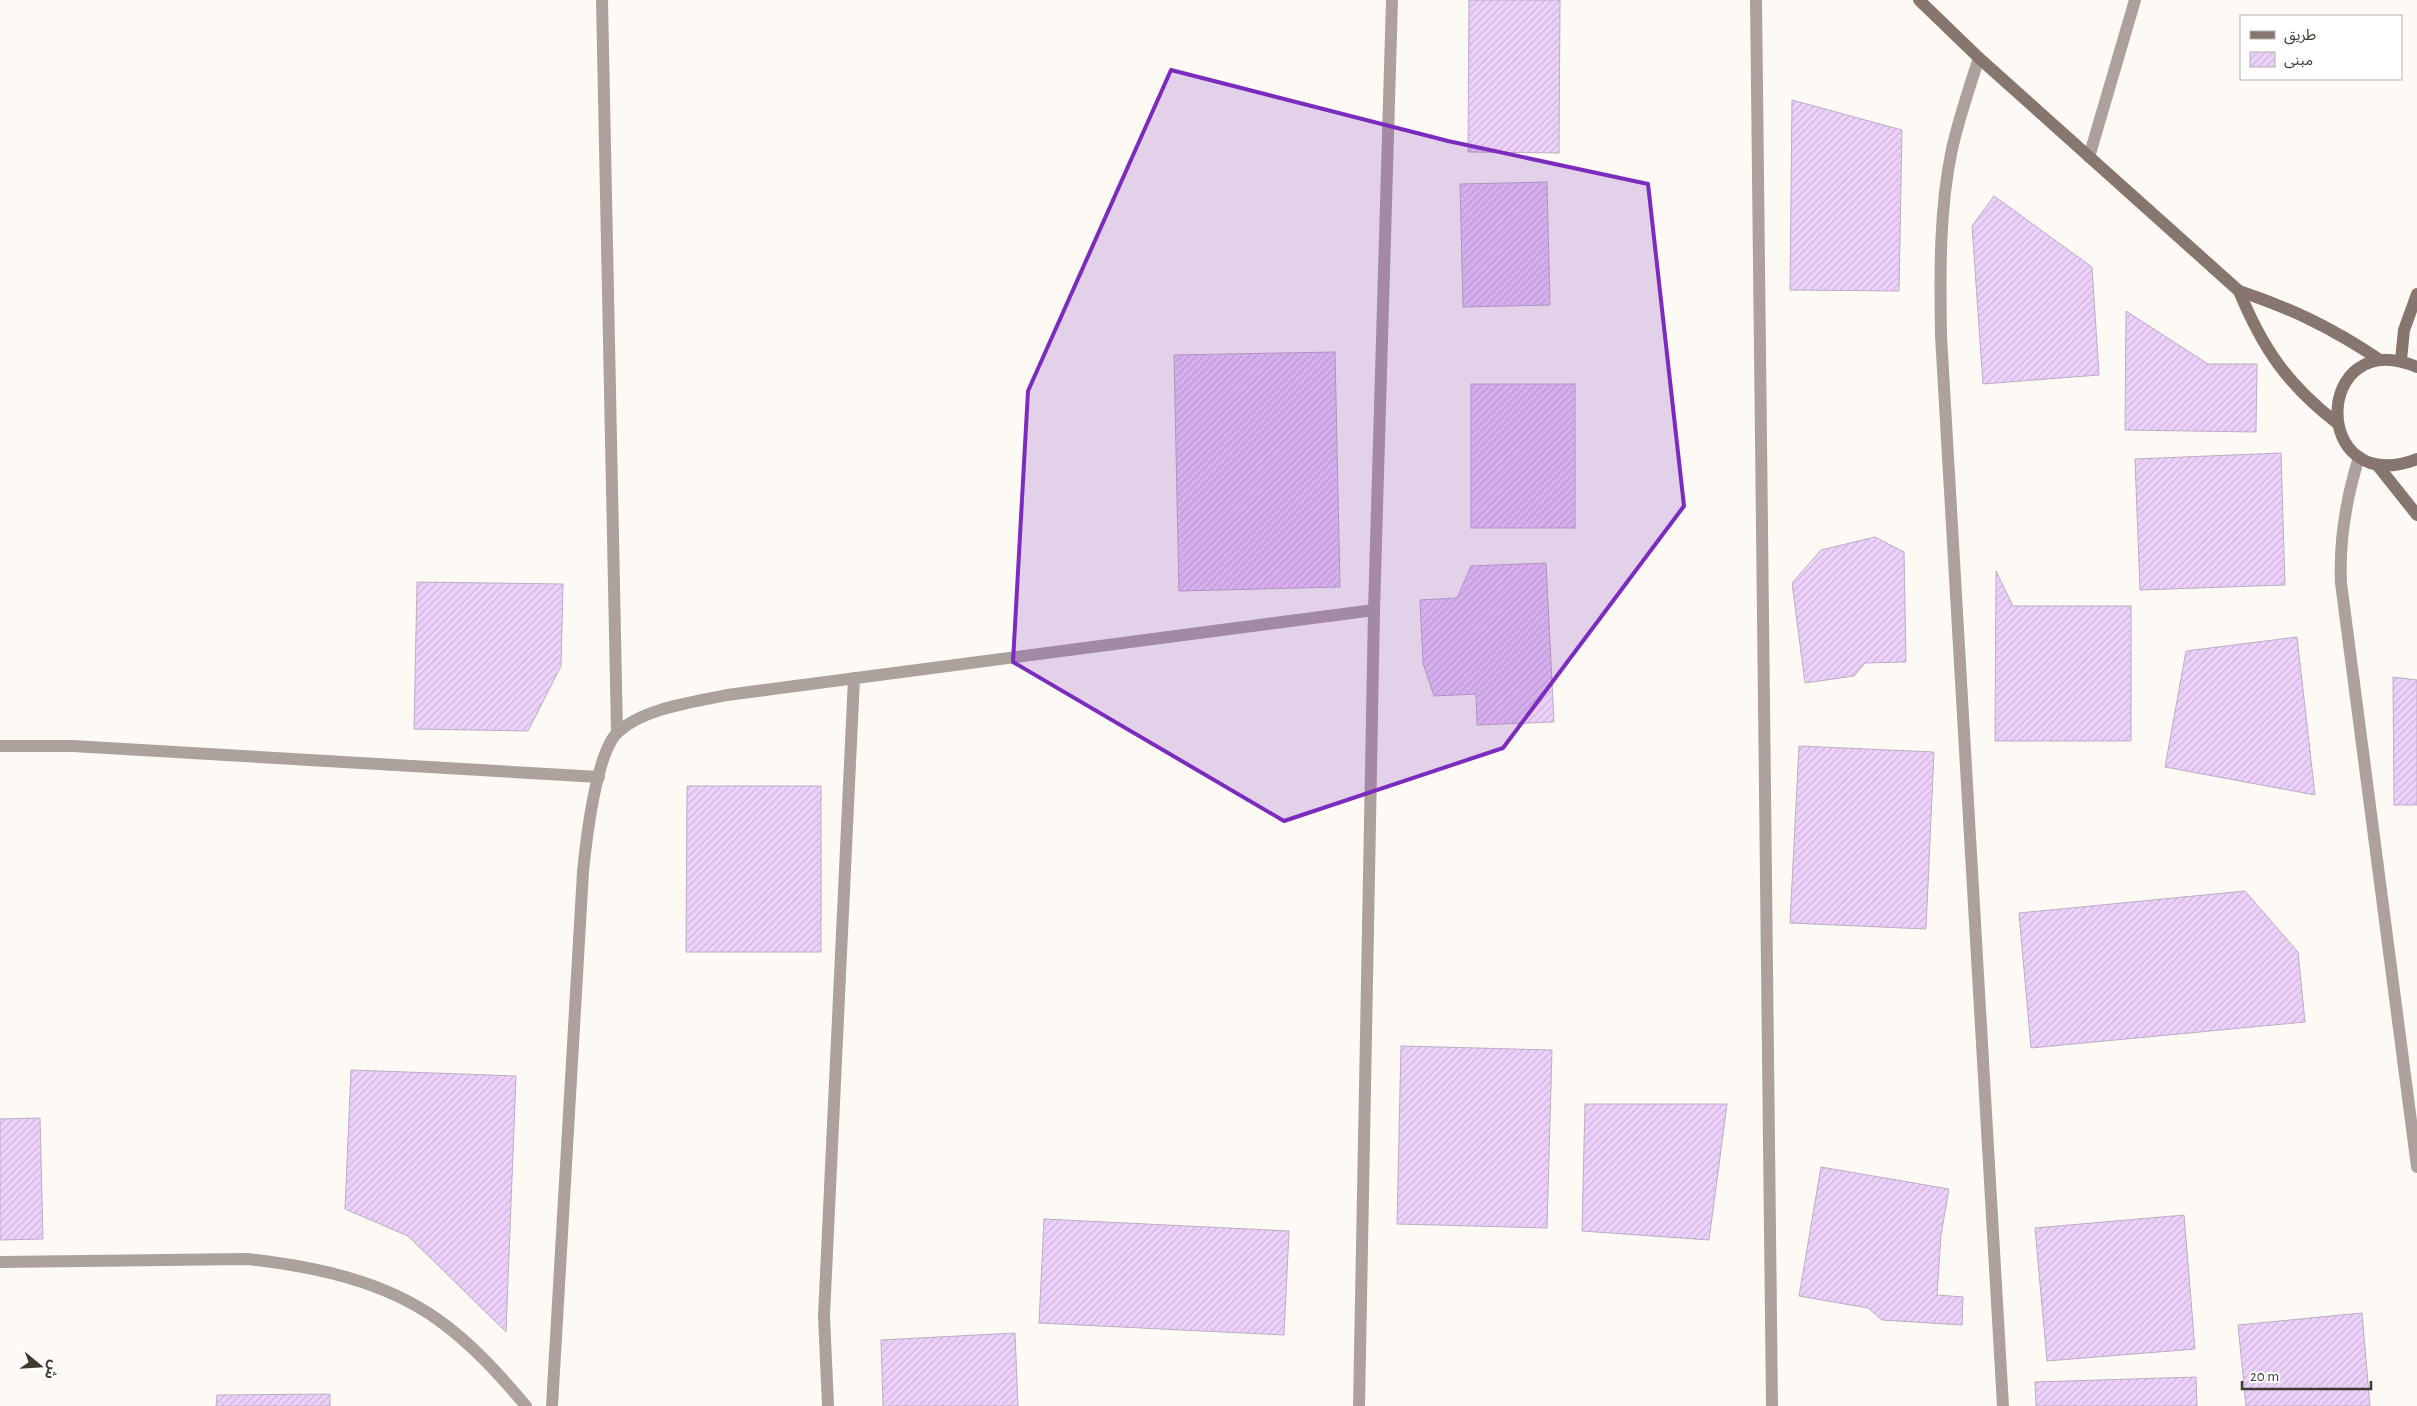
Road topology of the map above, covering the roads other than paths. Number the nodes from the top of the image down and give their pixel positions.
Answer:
1 (602, 0) edge
2 (1392, 0) edge
3 (1756, 0) edge
4 (1919, 0) edge
5 (2135, 0) edge
6 (1979, 58) junction
7 (2089, 157) junction
8 (2239, 291) junction
9 (2417, 294) edge
10 (2380, 360) junction
11 (2400, 360) junction
12 (2417, 367) edge
13 (2336, 423) junction
14 (2359, 457) junction
15 (2417, 459) edge
16 (2378, 466) junction
17 (2417, 515) edge
18 (1374, 610) junction
19 (854, 678) junction
20 (617, 732) junction
21 (0, 746) edge
22 (599, 777) junction
23 (2417, 1167) edge
24 (0, 1262) edge
25 (526, 1406) edge
26 (552, 1406) edge
27 (828, 1406) edge
28 (1359, 1406) edge
29 (1772, 1406) edge
30 (2003, 1406) edge

1 - 20 street
2 - 18 street
3 - 29 street
4 - 6 street
5 - 7 street
6 - 7 street
6 - 30 street
7 - 8 street
8 - 10 street
8 - 13 street
9 - 11 street
10 - 11 street
10 - 13 street
11 - 12 street
13 - 14 street
14 - 16 street
14 - 23 street
15 - 16 street
16 - 17 street
18 - 19 street
18 - 28 street
19 - 20 street
19 - 27 street
20 - 22 street
21 - 22 street
22 - 26 street
24 - 25 street

